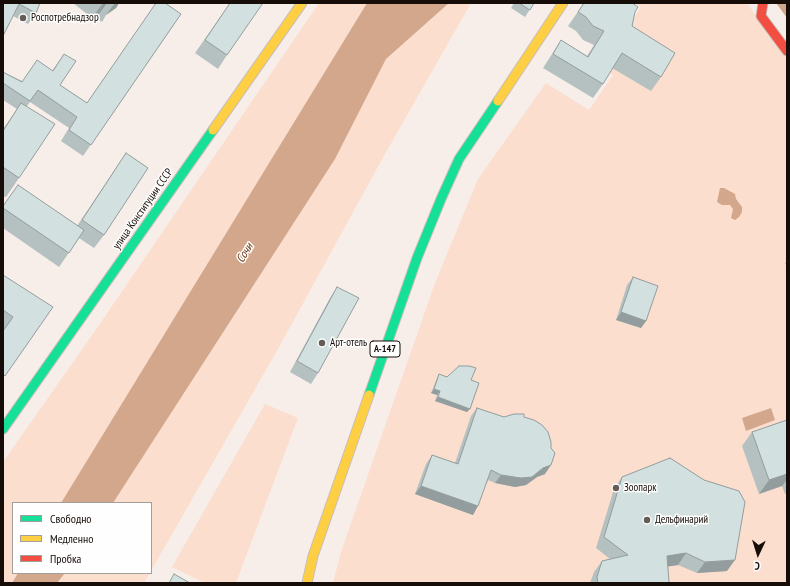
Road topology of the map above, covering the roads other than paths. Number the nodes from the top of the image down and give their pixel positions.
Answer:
1 (302, 3) edge
2 (563, 3) edge
3 (764, 3) edge
4 (787, 51) edge
5 (3, 429) edge
6 (307, 583) edge

1 - 5 main road, улица Конституции СССР
2 - 6 main road, А-147
3 - 4 main road

